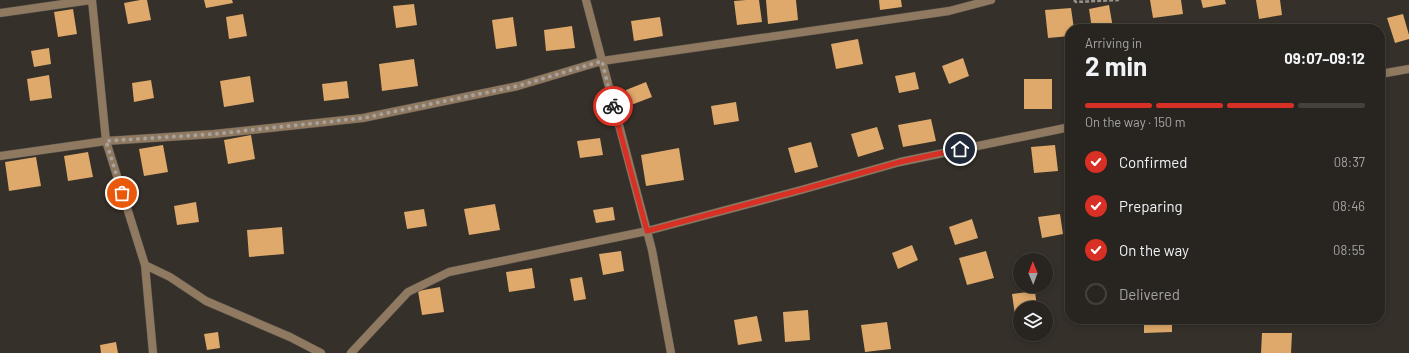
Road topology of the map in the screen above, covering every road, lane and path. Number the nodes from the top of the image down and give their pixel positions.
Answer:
1 (92, 0) edge
2 (586, 0) edge
3 (991, 0) edge
4 (1074, 0) edge
5 (1119, 0) edge
6 (0, 13) edge
7 (602, 61) junction
8 (1409, 69) edge
9 (1385, 73) edge
10 (1065, 128) edge
11 (106, 141) junction
12 (0, 156) edge
13 (647, 231) junction
14 (145, 265) junction
15 (152, 353) edge
16 (321, 353) edge
17 (351, 353) edge
18 (671, 353) edge

1 - 6 street
1 - 11 street
2 - 7 street
3 - 7 street
4 - 5 path
7 - 11 street
7 - 13 street
8 - 9 street
10 - 13 street
11 - 12 street
11 - 14 street
13 - 17 street
13 - 18 street
14 - 15 street
14 - 16 street

